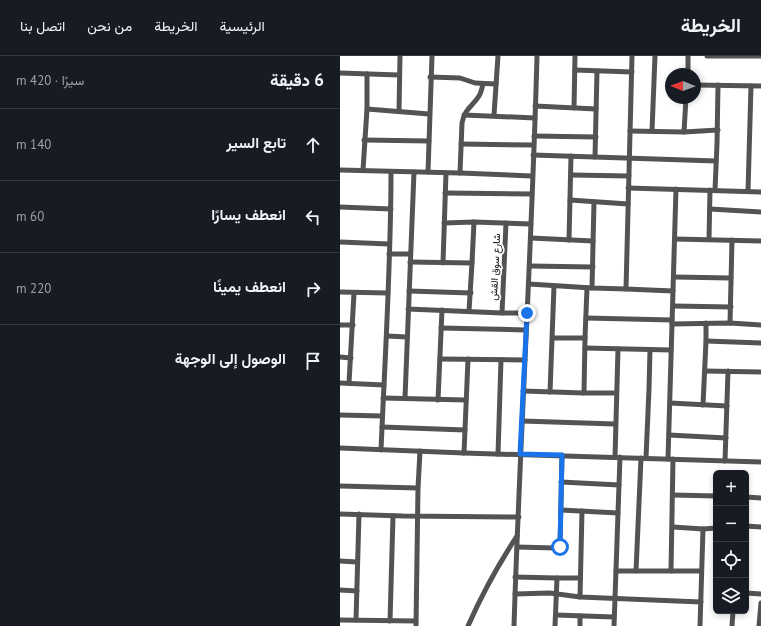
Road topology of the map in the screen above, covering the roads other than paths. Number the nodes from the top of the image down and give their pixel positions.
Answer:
1 (400, 56) edge
2 (432, 56) edge
3 (498, 56) edge
4 (537, 56) edge
5 (575, 56) edge
6 (632, 56) edge
7 (655, 56) edge
8 (688, 56) edge
9 (707, 56) edge
10 (761, 56) edge
11 (688, 68) edge
12 (575, 70) junction
13 (597, 71) junction
14 (632, 72) junction
15 (340, 73) edge
16 (367, 74) junction
17 (399, 75) junction
18 (430, 77) junction
19 (483, 84) junction
20 (496, 84) junction
21 (701, 85) edge
22 (718, 85) junction
23 (751, 86) junction
24 (761, 86) edge
25 (686, 104) edge
26 (535, 106) junction
27 (574, 108) junction
28 (367, 109) junction
29 (596, 109) junction
30 (398, 111) junction
31 (429, 114) junction
32 (464, 115) junction
33 (494, 115) junction
34 (535, 118) junction
35 (630, 130) junction
36 (718, 130) junction
37 (652, 131) junction
38 (684, 132) junction
39 (534, 136) junction
40 (596, 136) junction
41 (364, 140) junction
42 (429, 141) junction
43 (461, 144) junction
44 (533, 145) junction
45 (533, 155) junction
46 (571, 156) junction
47 (595, 156) junction
48 (630, 158) junction
49 (716, 161) junction
50 (340, 170) edge
51 (363, 170) junction
52 (391, 172) junction
53 (414, 172) junction
54 (428, 172) junction
55 (446, 172) junction
56 (460, 173) junction
57 (571, 175) junction
58 (532, 176) junction
59 (629, 176) junction
60 (628, 188) junction
61 (676, 190) junction
62 (713, 190) junction
63 (748, 191) junction
64 (761, 192) edge
65 (445, 194) junction
66 (532, 194) junction
67 (570, 200) junction
68 (594, 202) junction
69 (628, 204) junction
70 (340, 207) edge
71 (391, 209) junction
72 (710, 209) junction
73 (761, 212) edge
74 (474, 222) junction
75 (444, 223) junction
76 (506, 223) junction
77 (531, 224) junction
78 (531, 238) junction
79 (675, 239) junction
80 (709, 239) junction
81 (569, 240) junction
82 (732, 240) junction
83 (593, 241) junction
84 (761, 241) edge
85 (340, 242) edge
86 (389, 244) junction
87 (389, 254) junction
88 (410, 254) junction
89 (410, 262) junction
90 (443, 262) junction
91 (472, 263) junction
92 (530, 266) junction
93 (592, 267) junction
94 (674, 277) junction
95 (731, 278) junction
96 (529, 284) junction
97 (554, 286) junction
98 (589, 288) junction
99 (626, 289) junction
100 (409, 291) junction
101 (340, 292) edge
102 (673, 292) junction
103 (354, 293) junction
104 (388, 293) junction
105 (471, 293) junction
106 (673, 306) junction
107 (731, 307) junction
108 (408, 309) junction
109 (442, 310) junction
110 (470, 312) junction
111 (502, 313) junction
112 (527, 313) junction
113 (586, 318) junction
114 (672, 322) junction
115 (706, 323) junction
116 (730, 323) junction
117 (340, 325) edge
118 (353, 325) junction
119 (761, 325) edge
120 (441, 328) junction
121 (526, 330) junction
122 (387, 336) junction
123 (407, 337) junction
124 (553, 338) junction
125 (585, 338) junction
126 (706, 342) junction
127 (761, 343) edge
128 (585, 348) junction
129 (618, 350) junction
130 (650, 350) junction
131 (671, 350) junction
132 (340, 357) edge
133 (351, 358) junction
134 (440, 359) junction
135 (468, 359) junction
136 (501, 360) junction
137 (524, 360) junction
138 (705, 371) junction
139 (728, 371) junction
140 (761, 372) edge
141 (340, 383) edge
142 (349, 383) junction
143 (384, 385) junction
144 (524, 391) junction
145 (550, 392) junction
146 (584, 393) junction
147 (616, 393) junction
148 (383, 398) junction
149 (405, 398) junction
150 (438, 400) junction
151 (466, 400) junction
152 (670, 403) junction
153 (703, 405) junction
154 (726, 406) junction
155 (340, 414) edge
156 (382, 416) junction
157 (522, 421) junction
158 (615, 424) junction
159 (382, 427) junction
160 (465, 430) junction
161 (669, 435) junction
162 (726, 438) junction
163 (340, 448) edge
164 (381, 450) junction
165 (420, 452) junction
166 (464, 453) junction
167 (498, 454) junction
168 (520, 454) junction
169 (562, 455) junction
170 (617, 457) junction
171 (644, 458) junction
172 (671, 459) junction
173 (726, 461) junction
174 (761, 462) edge
175 (561, 482) junction
176 (619, 485) junction
177 (340, 486) edge
178 (418, 488) junction
179 (673, 496) junction
180 (713, 496) edge
181 (749, 497) edge
182 (761, 498) edge
183 (561, 510) junction
184 (582, 511) junction
185 (618, 513) junction
186 (340, 514) edge
187 (359, 514) junction
188 (392, 516) junction
189 (418, 516) junction
190 (519, 516) junction
191 (749, 526) edge
192 (672, 527) junction
193 (761, 527) edge
194 (713, 528) edge
195 (702, 529) junction
196 (518, 535) junction
197 (517, 547) junction
198 (340, 561) edge
199 (357, 562) junction
200 (701, 570) junction
201 (616, 571) junction
202 (636, 571) junction
203 (671, 571) junction
204 (515, 577) junction
205 (557, 578) junction
206 (580, 578) junction
207 (340, 590) edge
208 (357, 591) junction
209 (749, 593) edge
210 (515, 594) junction
211 (556, 594) junction
212 (761, 594) edge
213 (580, 596) junction
214 (615, 598) junction
215 (701, 602) junction
216 (761, 603) edge
217 (733, 614) edge
218 (556, 615) junction
219 (580, 616) junction
220 (614, 617) junction
221 (340, 620) edge
222 (390, 621) junction
223 (353, 622) edge
224 (416, 624) edge
225 (468, 626) edge
226 (514, 626) edge
227 (555, 626) edge
228 (580, 626) edge
229 (614, 626) edge
230 (700, 626) edge
231 (732, 626) edge
232 (760, 626) edge

1 - 17 street
2 - 18 street
3 - 20 street
4 - 26 street
5 - 12 street
6 - 14 street
7 - 37 street
8 - 11 street
9 - 10 street
12 - 13 street
12 - 27 street
13 - 14 street
13 - 29 street
14 - 35 street
15 - 16 street
16 - 17 street
16 - 28 street
17 - 30 street
18 - 19 street
18 - 31 street
19 - 20 street
19 - 32 street
20 - 33 street
21 - 22 street
22 - 23 street
22 - 36 street
23 - 24 street
23 - 63 street
25 - 38 street
26 - 27 street
26 - 34 street
27 - 29 street
28 - 30 street
28 - 41 street
29 - 40 street
30 - 31 street
31 - 42 street
32 - 33 street
32 - 43 street
33 - 34 street
34 - 39 street
35 - 37 street
35 - 48 street
36 - 38 street
36 - 49 street
37 - 38 street
39 - 40 street
39 - 44 street
40 - 47 street
41 - 42 street
41 - 51 street
42 - 54 street
43 - 44 street
43 - 56 street
44 - 45 street
45 - 46 street
45 - 58 street
46 - 47 street
46 - 57 street
47 - 48 street
48 - 49 street
48 - 59 street
49 - 62 street
50 - 51 street
51 - 52 street
52 - 53 street
52 - 71 street
53 - 54 street
53 - 88 street
54 - 55 street
55 - 56 street
55 - 65 street
56 - 58 street
57 - 59 street
57 - 67 street
58 - 66 street
59 - 60 street
60 - 61 street
60 - 69 street
61 - 62 street
61 - 79 street
62 - 63 street
62 - 72 street
63 - 64 street
65 - 66 street
65 - 75 street
66 - 77 street
67 - 68 street
67 - 81 street
68 - 69 street
68 - 83 street
69 - 99 street
70 - 71 street
71 - 86 street
72 - 73 street
72 - 80 street
74 - 75 street
74 - 76 street
74 - 91 street
75 - 90 street
76 - 77 street
76 - 111 street, شارع سوق القش
77 - 78 street
78 - 81 street
78 - 92 street
79 - 80 street
79 - 94 street
80 - 82 street
81 - 83 street
82 - 84 street
82 - 95 street
83 - 93 street
85 - 86 street
86 - 87 street
87 - 88 street
87 - 104 street
88 - 89 street
89 - 90 street
89 - 100 street
90 - 91 street
91 - 105 street
92 - 93 street
92 - 96 street
93 - 98 street
94 - 95 street
94 - 102 street
95 - 107 street
96 - 97 street
96 - 112 street
97 - 98 street
97 - 124 street
98 - 99 street
98 - 113 street
99 - 102 street
100 - 105 street
100 - 108 street
101 - 103 street
102 - 106 street
103 - 104 street
103 - 118 street
104 - 122 street
105 - 110 street
106 - 107 street
106 - 114 street
107 - 116 street
108 - 109 street
108 - 123 street
109 - 110 street
109 - 120 street
110 - 111 street
111 - 112 street
112 - 121 street
113 - 114 street
113 - 125 street
114 - 115 street
114 - 131 street
115 - 116 street
115 - 126 street
116 - 119 street
117 - 118 street
118 - 133 street
120 - 121 street
120 - 134 street
121 - 137 street
122 - 123 street
122 - 143 street
123 - 149 street
124 - 125 street
124 - 145 street
125 - 128 street
126 - 127 street
126 - 138 street
128 - 129 street
128 - 146 street
129 - 130 street
129 - 147 street
130 - 131 street
130 - 171 street
131 - 152 street
132 - 133 street
133 - 142 street
134 - 135 street
134 - 150 street
135 - 136 street
135 - 151 street
136 - 137 street
136 - 167 street
137 - 144 street
138 - 139 street
138 - 153 street
139 - 140 street
139 - 154 street
141 - 142 street
142 - 143 street
143 - 148 street
144 - 145 street
144 - 157 street
145 - 146 street
146 - 147 street
147 - 158 street
148 - 149 street
148 - 156 street
149 - 150 street
150 - 151 street
151 - 160 street
152 - 153 street
152 - 161 street
153 - 154 street
154 - 162 street
155 - 156 street
156 - 159 street
157 - 158 street
157 - 168 street
158 - 170 street
159 - 160 street
159 - 164 street
160 - 166 street
161 - 162 street
161 - 172 street
162 - 173 street
163 - 164 street
164 - 165 street
165 - 166 street
165 - 178 street
166 - 167 street
167 - 168 street
168 - 169 street
168 - 190 street
169 - 170 street
169 - 175 street
170 - 171 street
170 - 176 street
171 - 172 street
171 - 202 street
172 - 173 street
172 - 179 street
173 - 174 street
175 - 176 street
175 - 183 street
176 - 185 street
177 - 178 street
178 - 189 street
179 - 180 street
179 - 192 street
181 - 182 street
183 - 184 street
183 - 197 street
184 - 185 street
184 - 206 street
185 - 201 street
186 - 187 street
187 - 188 street
187 - 199 street
188 - 189 street
188 - 222 street
189 - 190 street
189 - 224 street
190 - 196 street
191 - 193 street
192 - 195 street
192 - 203 street
194 - 195 street
195 - 200 street
196 - 197 street
196 - 225 street
197 - 204 street
198 - 199 street
199 - 208 street
200 - 203 street
200 - 215 street
201 - 202 street
201 - 214 street
202 - 203 street
204 - 205 street
204 - 210 street
205 - 206 street
205 - 211 street
206 - 213 street
207 - 208 street
208 - 223 street
209 - 212 street
210 - 211 street
210 - 226 street
211 - 213 street
211 - 218 street
213 - 214 street
214 - 215 street
214 - 220 street
215 - 230 street
216 - 232 street
217 - 231 street
218 - 219 street
218 - 227 street
219 - 220 street
219 - 228 street
220 - 229 street
221 - 223 street
222 - 223 street
222 - 224 street

